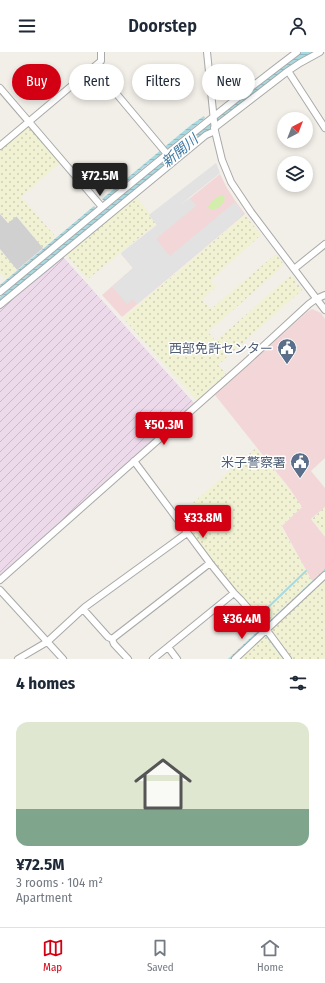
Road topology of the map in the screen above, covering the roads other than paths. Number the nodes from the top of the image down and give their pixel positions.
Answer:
1 (101, 52) edge
2 (207, 52) edge
3 (297, 52) edge
4 (320, 52) edge
5 (98, 64) edge
6 (288, 71) junction
7 (0, 88) edge
8 (69, 88) edge
9 (122, 100) edge
10 (213, 117) junction
11 (29, 122) junction
12 (325, 128) edge
13 (214, 129) junction
14 (0, 146) edge
15 (167, 154) junction
16 (102, 207) junction
17 (325, 244) edge
18 (294, 269) junction
19 (0, 292) edge
20 (325, 295) edge
21 (316, 299) junction
22 (0, 305) edge
23 (325, 310) edge
24 (134, 461) junction
25 (187, 533) junction
26 (210, 562) junction
27 (325, 575) edge
28 (0, 580) edge
29 (0, 590) edge
30 (234, 593) junction
31 (83, 609) junction
32 (264, 630) junction
33 (112, 639) junction
34 (47, 642) junction
35 (168, 647) junction
36 (18, 659) edge
37 (63, 659) edge
38 (128, 659) edge
39 (153, 659) edge
40 (177, 659) edge
41 (235, 659) edge
42 (288, 659) edge

1 - 5 street
2 - 10 street
3 - 10 street
4 - 6 street
6 - 12 street
6 - 13 street
7 - 11 street
8 - 11 street
9 - 15 street
10 - 13 street
10 - 15 street
11 - 14 street
11 - 16 street
13 - 18 street
13 - 22 street
15 - 16 street
16 - 19 street
17 - 18 street
18 - 21 street
20 - 21 street
21 - 23 street
21 - 24 street
24 - 25 street
24 - 28 street
25 - 26 street
25 - 31 street
26 - 30 street
26 - 33 street
27 - 32 street
29 - 34 street
30 - 32 street
30 - 35 street
31 - 33 street
31 - 34 street
32 - 41 street
32 - 42 street
33 - 38 street
34 - 36 street
34 - 37 street
35 - 39 street
35 - 40 street

